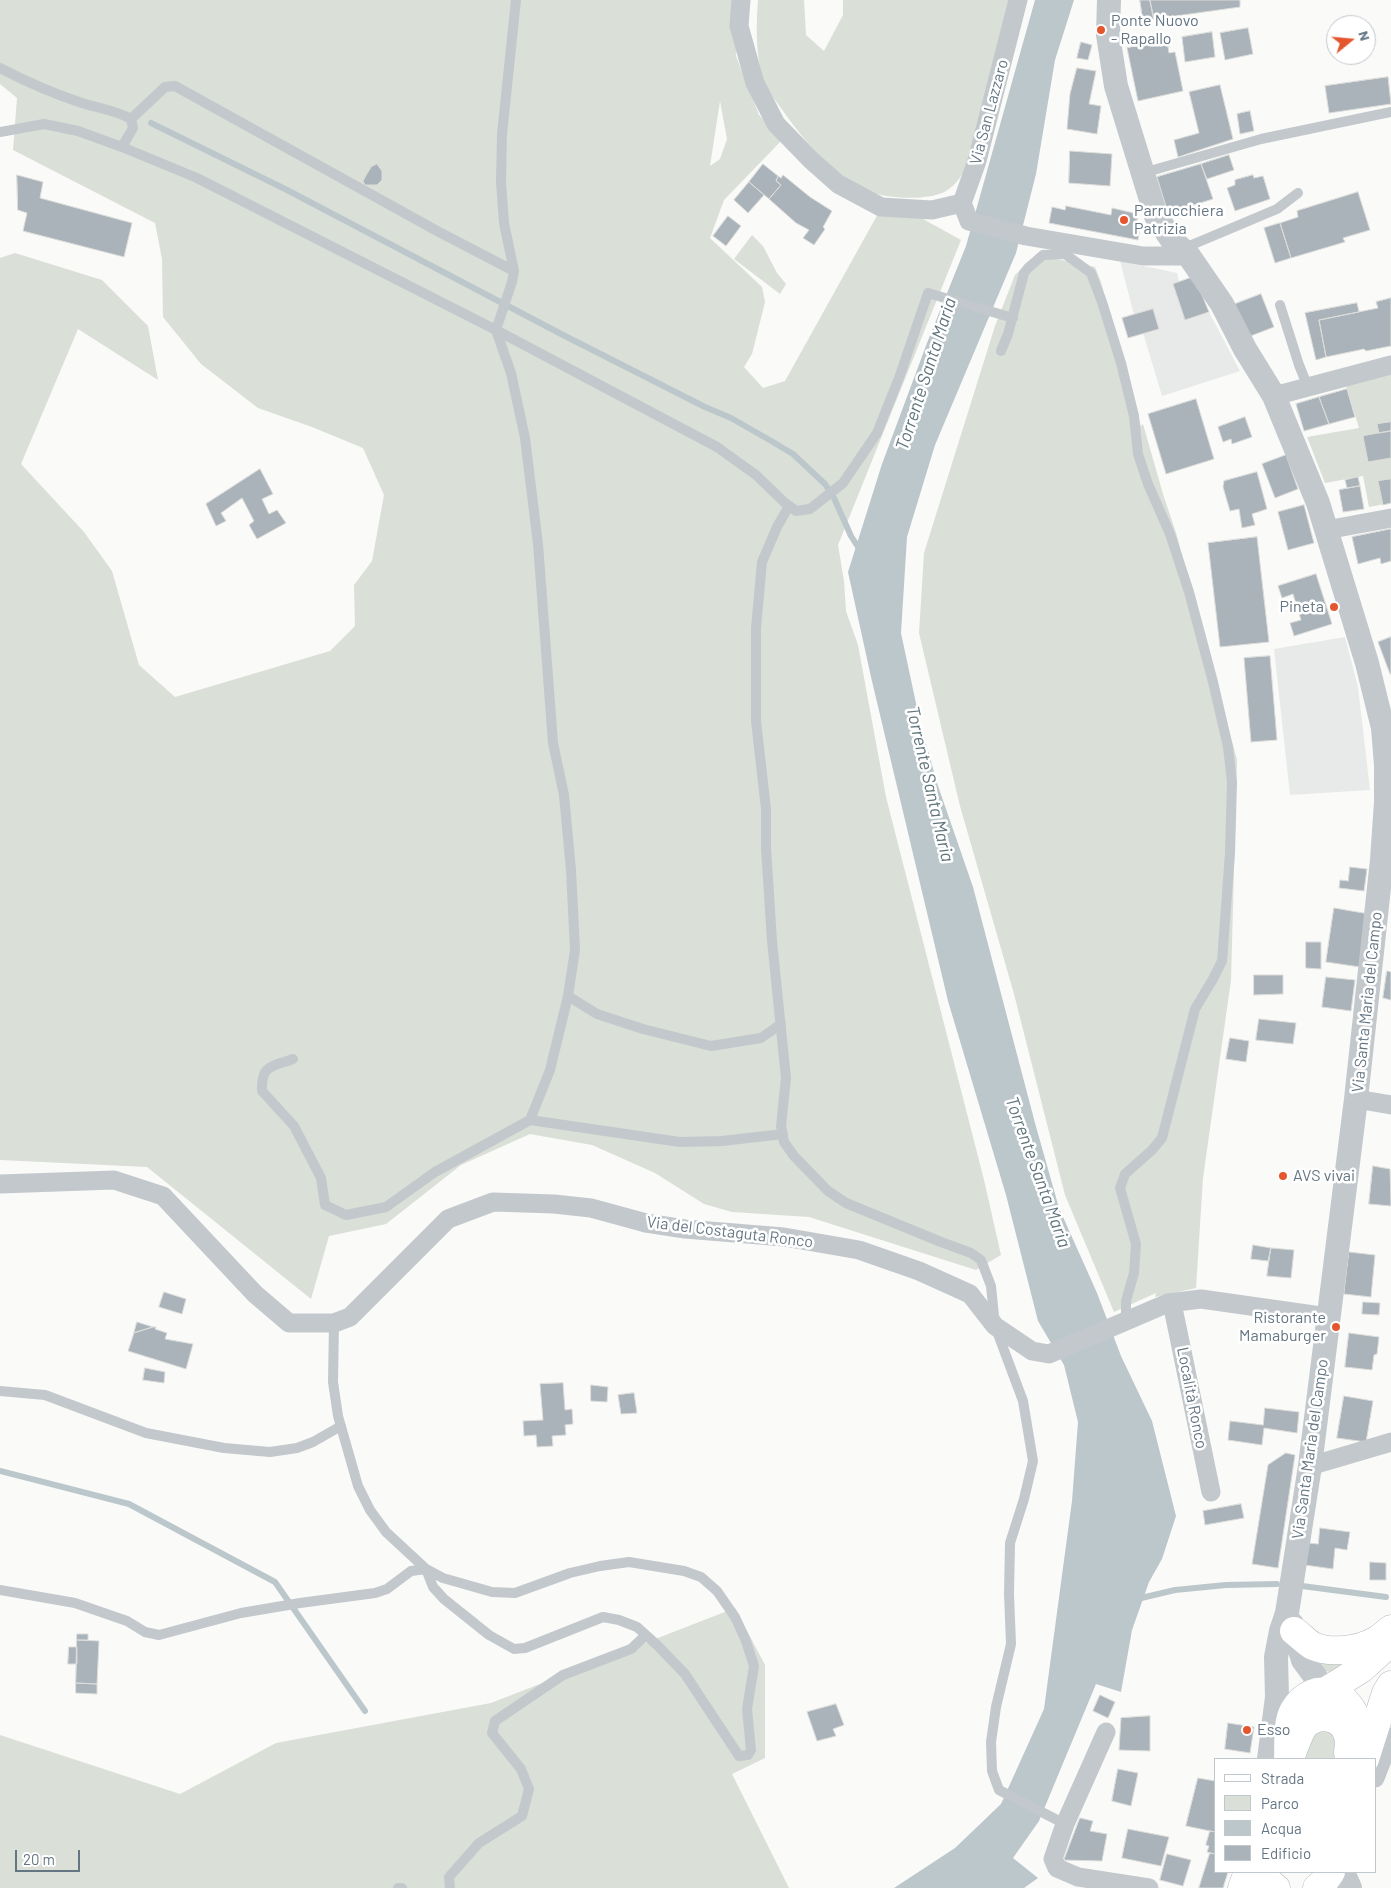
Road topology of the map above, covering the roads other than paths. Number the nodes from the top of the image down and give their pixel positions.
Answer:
1 (516, 0) edge
2 (742, 0) edge
3 (1018, 0) edge
4 (1109, 0) edge
5 (0, 68) edge
6 (1391, 112) edge
7 (131, 119) junction
8 (0, 132) edge
9 (122, 146) junction
10 (1143, 173) junction
11 (1298, 193) dead end
12 (962, 203) junction
13 (1185, 253) junction
14 (514, 271) junction
15 (1280, 305) dead end
16 (1007, 317) junction
17 (496, 330) junction
18 (1001, 351) dead end
19 (1391, 365) edge
20 (1308, 387) junction
21 (1274, 396) junction
22 (789, 506) junction
23 (1391, 518) edge
24 (1326, 530) junction
25 (1388, 802) edge
26 (568, 996) junction
27 (781, 1024) junction
28 (293, 1059) dead end
29 (1356, 1099) junction
30 (1391, 1106) edge
31 (530, 1120) junction
32 (783, 1134) junction
33 (0, 1184) edge
34 (1172, 1303) junction
35 (1328, 1317) junction
36 (1124, 1322) junction
37 (334, 1323) junction
38 (996, 1326) junction
39 (0, 1391) edge
40 (341, 1426) junction
41 (1391, 1442) edge
42 (1310, 1466) junction
43 (1211, 1492) dead end
44 (426, 1568) junction
45 (0, 1590) edge
46 (1290, 1614) junction
47 (1391, 1629) edge
48 (646, 1635) junction
49 (1391, 1642) edge
50 (1391, 1685) edge
51 (1326, 1690) junction
52 (1106, 1732) dead end
53 (1391, 1737) edge
54 (1269, 1758) edge
55 (1288, 1758) edge
56 (1289, 1758) edge
57 (1348, 1758) edge
58 (1354, 1758) edge
59 (1366, 1758) edge
60 (1376, 1775) edge
61 (1065, 1824) junction
62 (1248, 1873) edge
63 (1262, 1873) edge
64 (1330, 1873) edge
65 (1343, 1873) edge
66 (398, 1888) edge
67 (402, 1888) edge
68 (450, 1888) edge
69 (1149, 1888) edge
70 (1242, 1888) edge
71 (1276, 1888) edge
72 (1317, 1888) edge
73 (1350, 1888) edge

1 - 14 lane
2 - 12 street
3 - 12 street, Via San Lazzaro
4 - 10 street, Via Santa Maria del Campo
5 - 7 lane
6 - 10 lane
7 - 9 lane
7 - 14 lane
8 - 9 lane
9 - 17 lane
10 - 13 street, Via Santa Maria del Campo
11 - 13 lane
12 - 13 street
13 - 21 street, Via Santa Maria del Campo
14 - 17 lane
15 - 20 lane
16 - 18 lane
16 - 22 lane
16 - 36 lane
17 - 22 lane
17 - 26 lane
19 - 20 street
20 - 21 street
21 - 24 street, Via Santa Maria del Campo
22 - 27 lane
23 - 24 street
24 - 25 street, Via Santa Maria del Campo
25 - 29 street, Via Santa Maria del Campo
26 - 27 lane
26 - 31 lane
27 - 32 lane
28 - 31 lane
29 - 30 street
29 - 35 street, Via Santa Maria del Campo
31 - 32 lane
32 - 38 lane
33 - 37 street, Via del Costaguta Ronco
34 - 35 street
34 - 36 street
34 - 43 street, Località Ronco
35 - 42 street, Via Santa Maria del Campo
36 - 38 street, Via del Costaguta Ronco
37 - 38 street, Via del Costaguta Ronco
37 - 40 lane
38 - 61 lane
39 - 40 lane
40 - 44 lane
41 - 42 street
42 - 46 street, Via Santa Maria del Campo
44 - 45 lane
44 - 48 lane
44 - 48 lane
46 - 47 main road
46 - 51 street
46 - 54 street, Via Santa Maria del Campo
48 - 68 lane
49 - 51 main road
50 - 59 main road
51 - 55 main road
51 - 58 main road
52 - 61 street
53 - 60 street
56 - 57 main road
61 - 69 street
62 - 70 main road
63 - 71 main road
64 - 72 main road
65 - 73 street
66 - 67 lane

